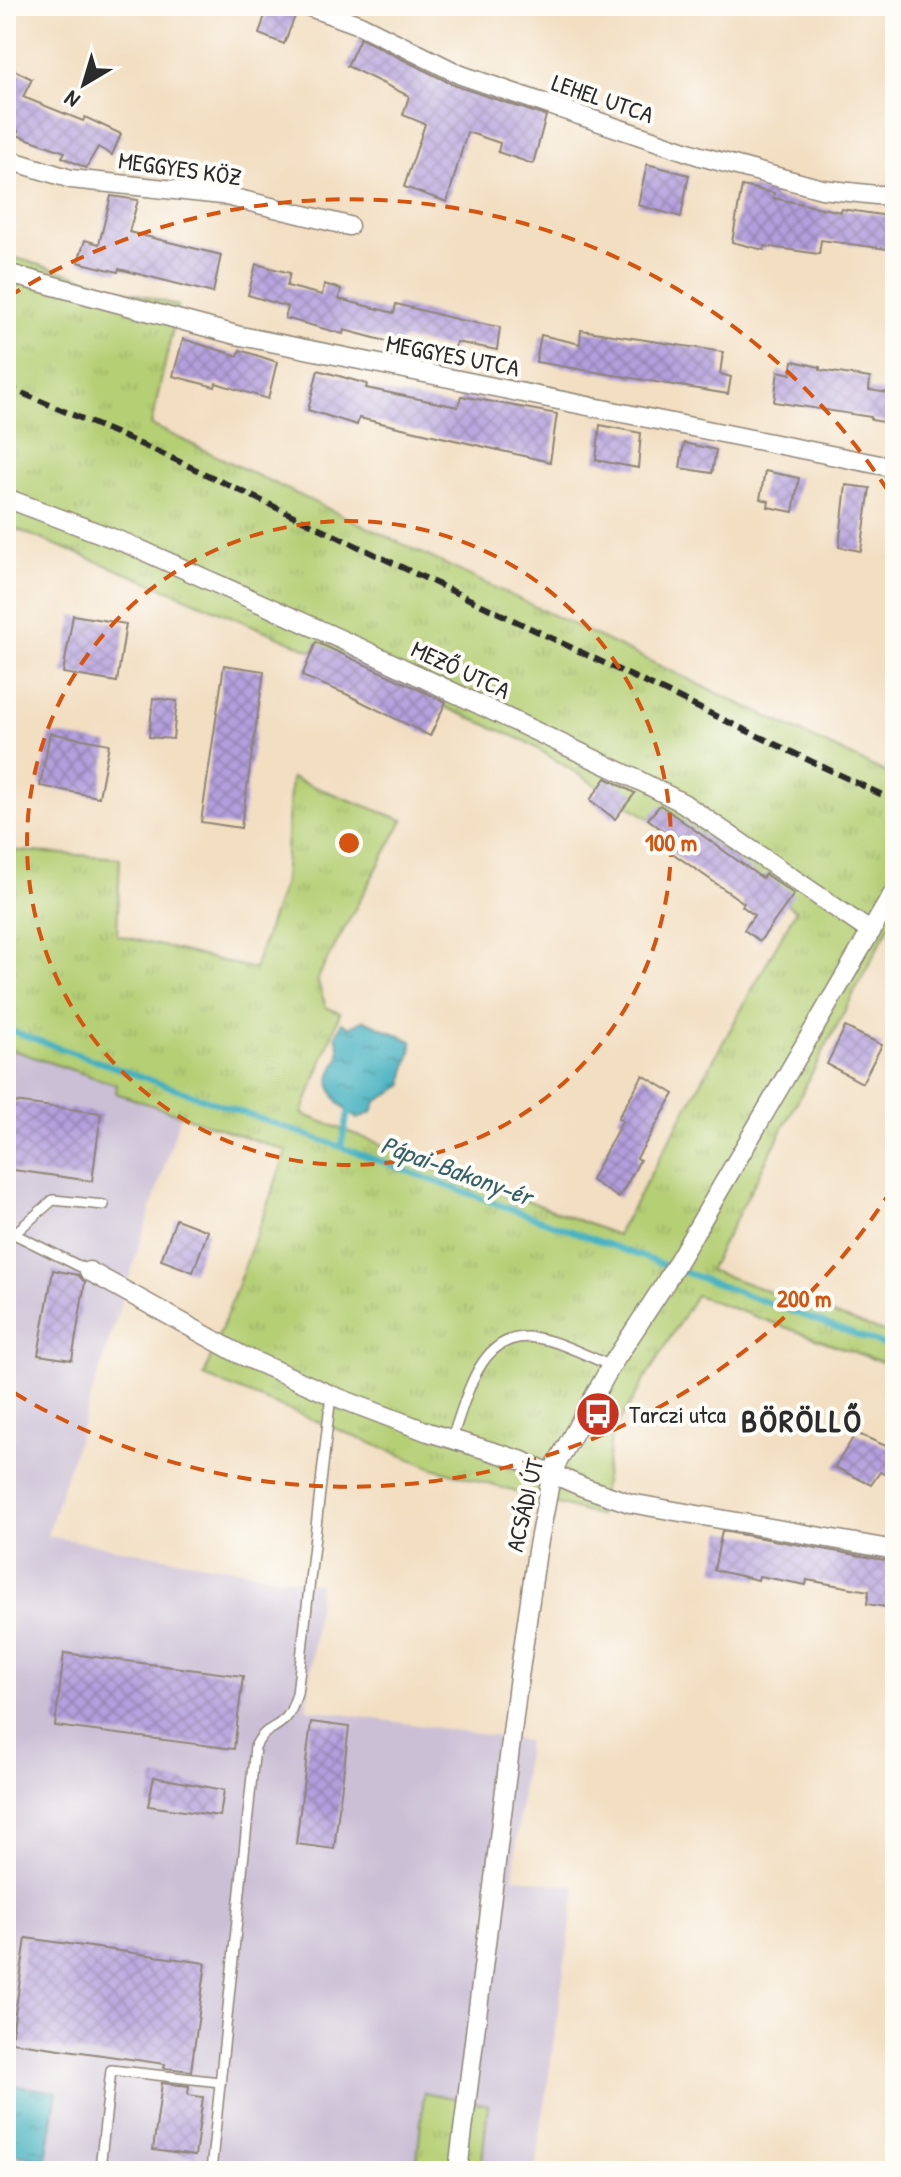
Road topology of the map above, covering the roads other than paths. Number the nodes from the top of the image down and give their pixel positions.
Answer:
1 (307, 6) edge
2 (6, 159) edge
3 (895, 195) edge
4 (349, 226) dead end
5 (6, 273) edge
6 (895, 468) edge
7 (6, 498) edge
8 (895, 890) edge
9 (890, 911) edge
10 (871, 932) junction
11 (104, 1205) dead end
12 (10, 1231) edge
13 (89, 1271) joint
14 (611, 1366) junction
15 (331, 1395) junction
16 (452, 1438) junction
17 (552, 1472) junction
18 (895, 1550) edge
19 (220, 2082) junction
20 (124, 2171) edge
21 (211, 2171) edge
22 (458, 2171) edge

1 - 3 street, LEHEL UTCA
2 - 4 street, MEGGYES KÖZ
5 - 6 street, MEGGYES UTCA
7 - 10 street, MEZŐ UTCA
8 - 9 street, ACSÁDI ÚT
9 - 10 street, ACSÁDI ÚT
10 - 14 street, ACSÁDI ÚT
11 - 12 lane
12 - 13 lane
13 - 15 street
14 - 16 lane
14 - 17 street, ACSÁDI ÚT
15 - 16 street
15 - 19 lane
16 - 17 street
17 - 18 street
17 - 22 street, ACSÁDI ÚT
19 - 20 lane
19 - 21 lane

